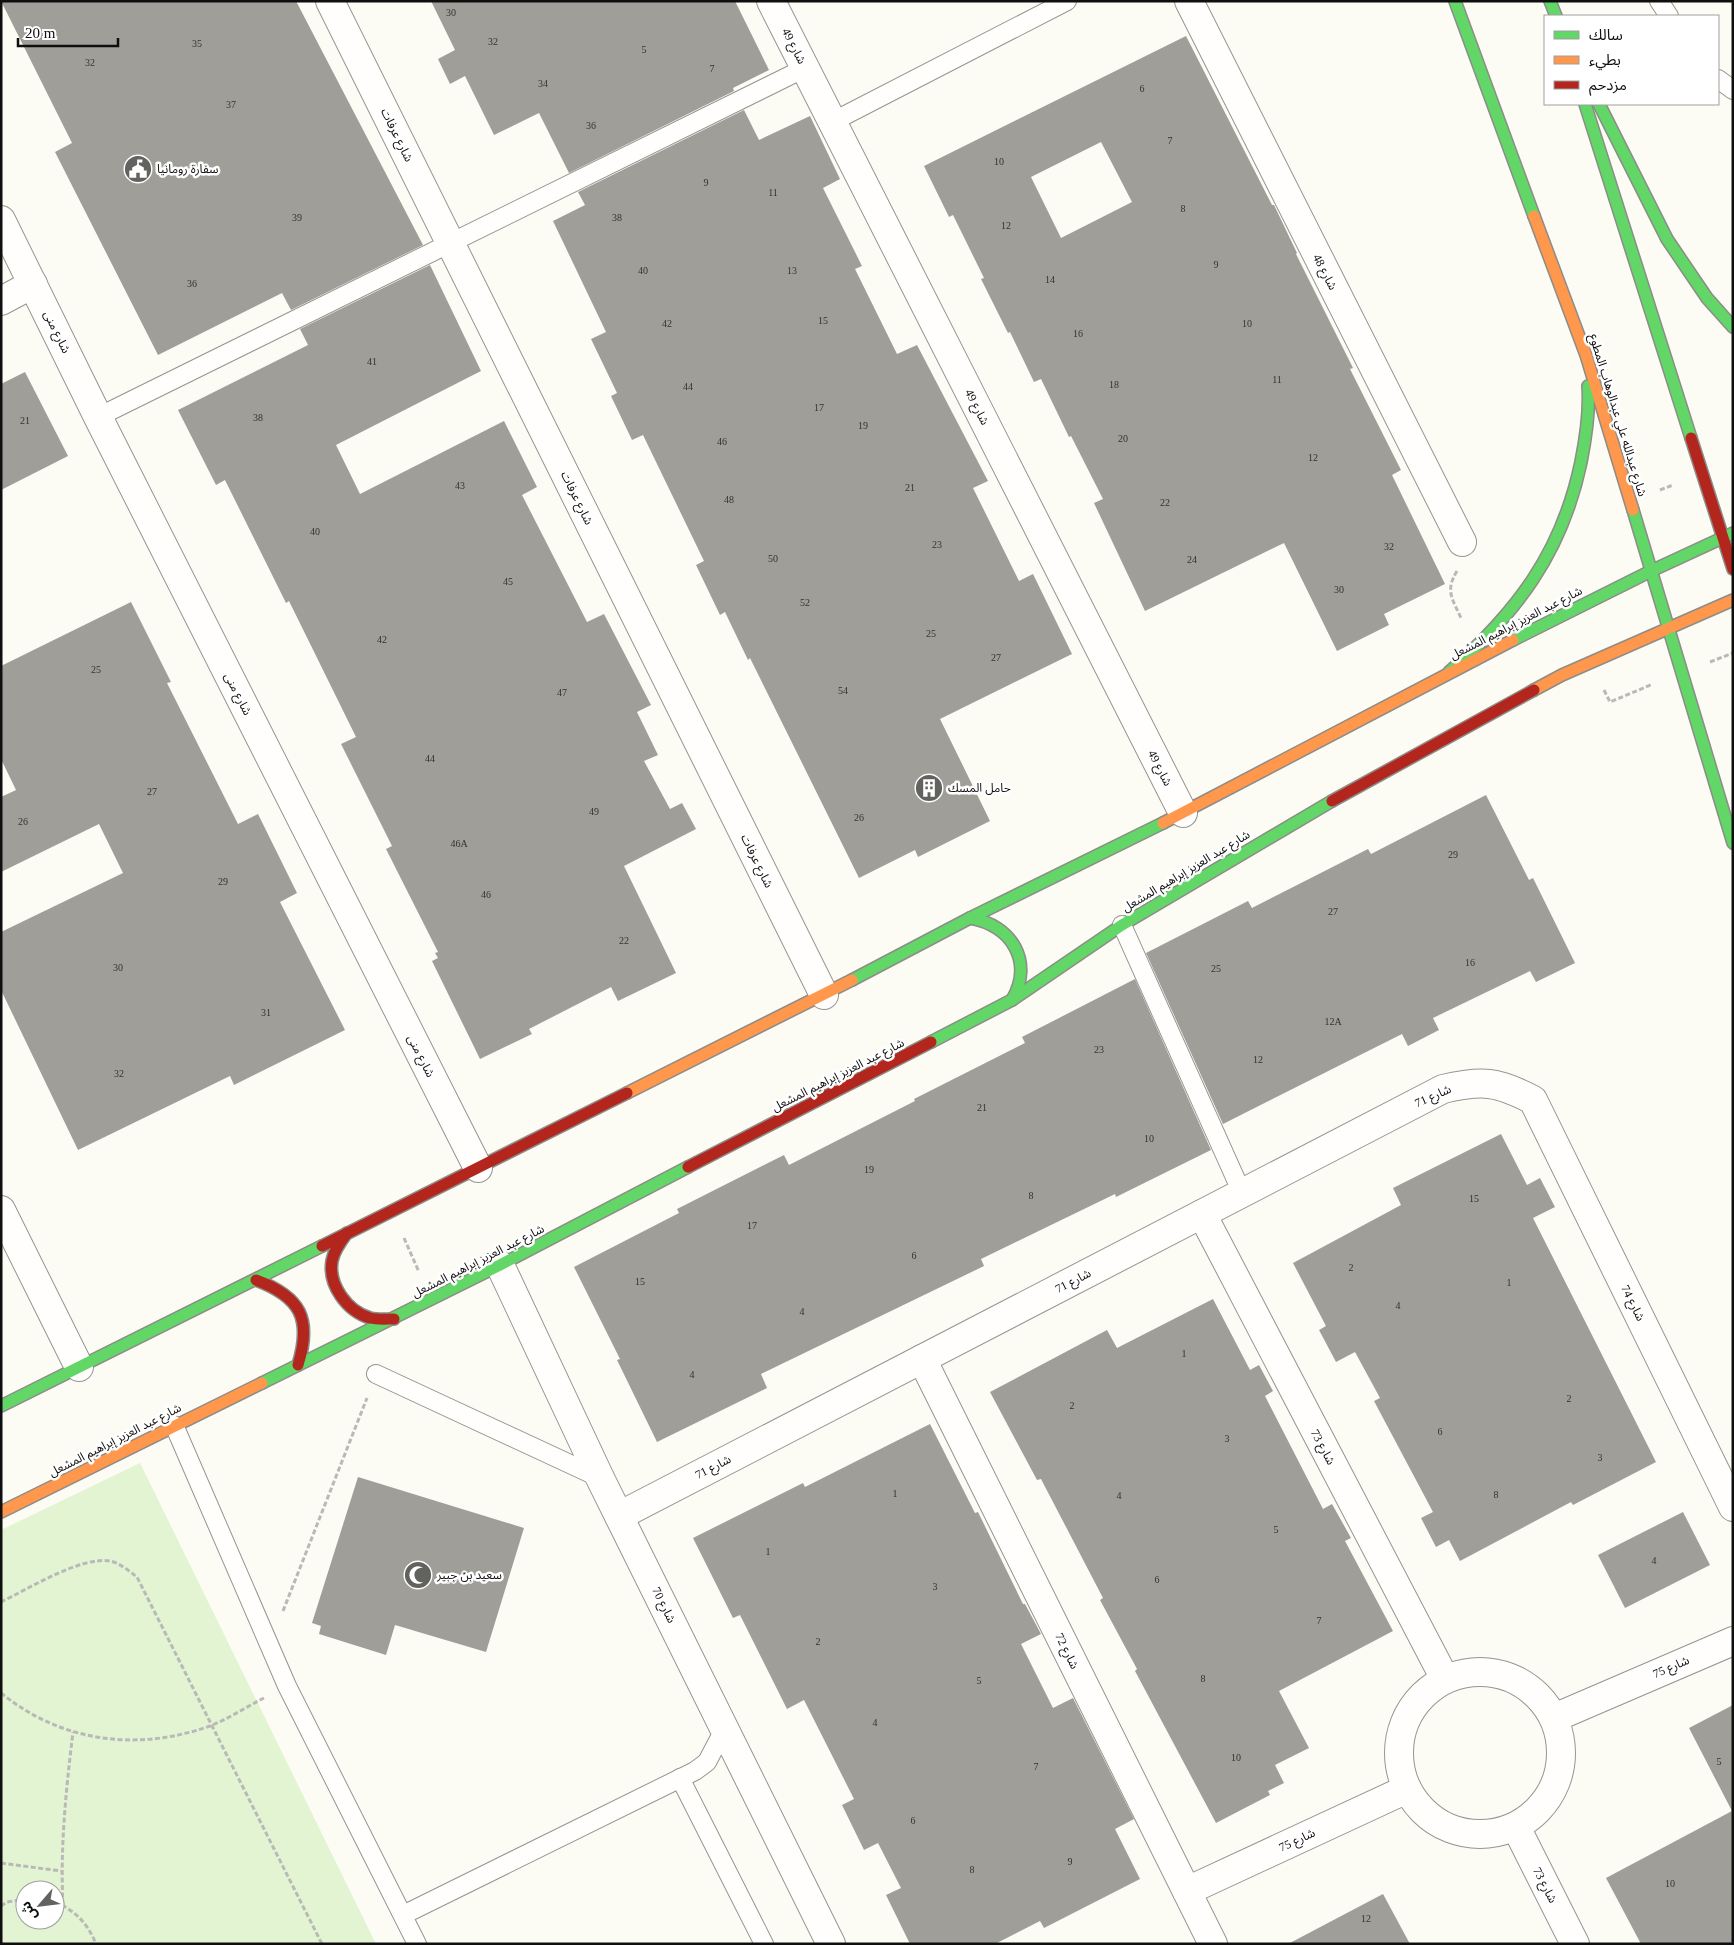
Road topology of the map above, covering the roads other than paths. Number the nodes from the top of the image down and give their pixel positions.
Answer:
1 (330, 1) edge
2 (771, 1) edge
3 (1067, 1) edge
4 (1189, 1) edge
5 (1455, 1) edge
6 (1550, 1) edge
7 (1659, 1) edge
8 (1556, 15) edge
9 (1668, 15) edge
10 (805, 68) junction
11 (1719, 80) edge
12 (1733, 90) edge
13 (1585, 105) edge
14 (1599, 105) edge
15 (832, 122) junction
16 (1, 220) edge
17 (450, 242) junction
18 (34, 284) junction
19 (1, 301) edge
20 (1733, 327) edge
21 (1586, 355) junction
22 (98, 417) junction
23 (1728, 536) edge
24 (1462, 542) road end
25 (1733, 568) edge
26 (1651, 571) junction
27 (1733, 600) edge
28 (1667, 628) junction
29 (1449, 672) junction
30 (1183, 813) junction
31 (1733, 843) edge
32 (970, 918) junction
33 (1122, 925) junction
34 (824, 995) junction
35 (1012, 1000) junction
36 (1533, 1100) joint
37 (478, 1168) junction
38 (1242, 1193) junction
39 (1, 1210) edge
40 (1202, 1214) junction
41 (347, 1233) junction
42 (500, 1265) junction
43 (256, 1280) junction
44 (394, 1318) junction
45 (922, 1359) junction
46 (298, 1365) junction
47 (79, 1367) junction
48 (376, 1374) road end
49 (1, 1406) edge
50 (174, 1425) junction
51 (600, 1478) junction
52 (1733, 1507) edge
53 (1, 1512) edge
54 (619, 1516) junction
55 (1733, 1640) edge
56 (1444, 1679) junction
57 (1554, 1718) junction
58 (725, 1728) junction
59 (680, 1778) junction
60 (1407, 1789) junction
61 (1516, 1827) junction
62 (1187, 1891) junction
63 (403, 1915) junction
64 (417, 1944) edge
65 (764, 1944) edge
66 (831, 1944) edge
67 (1212, 1944) edge
68 (1575, 1944) edge

1 - 17 street, شارع عرفات
2 - 10 street, شارع 49
3 - 15 lane
4 - 24 street, شارع 48
5 - 21 main road, شارع عبدالله علي عبدالوهاب المطوع
6 - 8 main road
7 - 9 lane
10 - 15 street, شارع 49
10 - 17 lane
11 - 12 lane
13 - 23 main road
14 - 20 main road
15 - 30 street, شارع 49
16 - 18 street, شارع منى
17 - 22 lane
17 - 34 street, شارع عرفات
18 - 19 street
18 - 22 street, شارع منى
21 - 26 main road, شارع عبدالله علي عبدالوهاب المطوع
21 - 29 main road
22 - 37 street, شارع منى
23 - 25 main road
23 - 26 main road, شارع عبد العزيز إبراهيم المشعل
26 - 28 main road, شارع عبدالله علي عبدالوهاب المطوع
26 - 29 main road, شارع عبد العزيز إبراهيم المشعل
27 - 28 main road, شارع عبد العزيز إبراهيم المشعل
28 - 31 main road, شارع عبدالله علي عبدالوهاب المطوع
28 - 33 main road, شارع عبد العزيز إبراهيم المشعل
29 - 30 main road, شارع عبد العزيز إبراهيم المشعل
30 - 32 main road, شارع عبد العزيز إبراهيم المشعل
32 - 34 main road, شارع عبد العزيز إبراهيم المشعل
32 - 35 main road
33 - 35 main road, شارع عبد العزيز إبراهيم المشعل
33 - 38 lane
34 - 37 main road, شارع عبد العزيز إبراهيم المشعل
35 - 42 main road, شارع عبد العزيز إبراهيم المشعل
36 - 38 street, شارع 71
36 - 52 street, شارع 74
37 - 41 main road, شارع عبد العزيز إبراهيم المشعل
38 - 40 street, شارع 71
39 - 47 street
40 - 45 street, شارع 71
40 - 56 street, شارع 73
41 - 43 main road, شارع عبد العزيز إبراهيم المشعل
41 - 44 main road
42 - 44 main road, شارع عبد العزيز إبراهيم المشعل
42 - 51 street, شارع 70
43 - 46 main road
43 - 47 main road, شارع عبد العزيز إبراهيم المشعل
44 - 46 main road, شارع عبد العزيز إبراهيم المشعل
45 - 54 street, شارع 71
45 - 62 street, شارع 72
46 - 50 main road, شارع عبد العزيز إبراهيم المشعل
47 - 49 main road, شارع عبد العزيز إبراهيم المشعل
48 - 51 lane
50 - 53 main road, شارع عبد العزيز إبراهيم المشعل
50 - 63 lane
51 - 54 street, شارع 70
54 - 58 street, شارع 70
55 - 57 street, شارع 75
56 - 57 street
56 - 60 street
57 - 61 street
58 - 59 lane
58 - 66 street, شارع 70
59 - 63 lane
59 - 65 lane
60 - 61 street
60 - 62 street, شارع 75
61 - 68 street, شارع 73
62 - 67 street, شارع 72
63 - 64 lane

